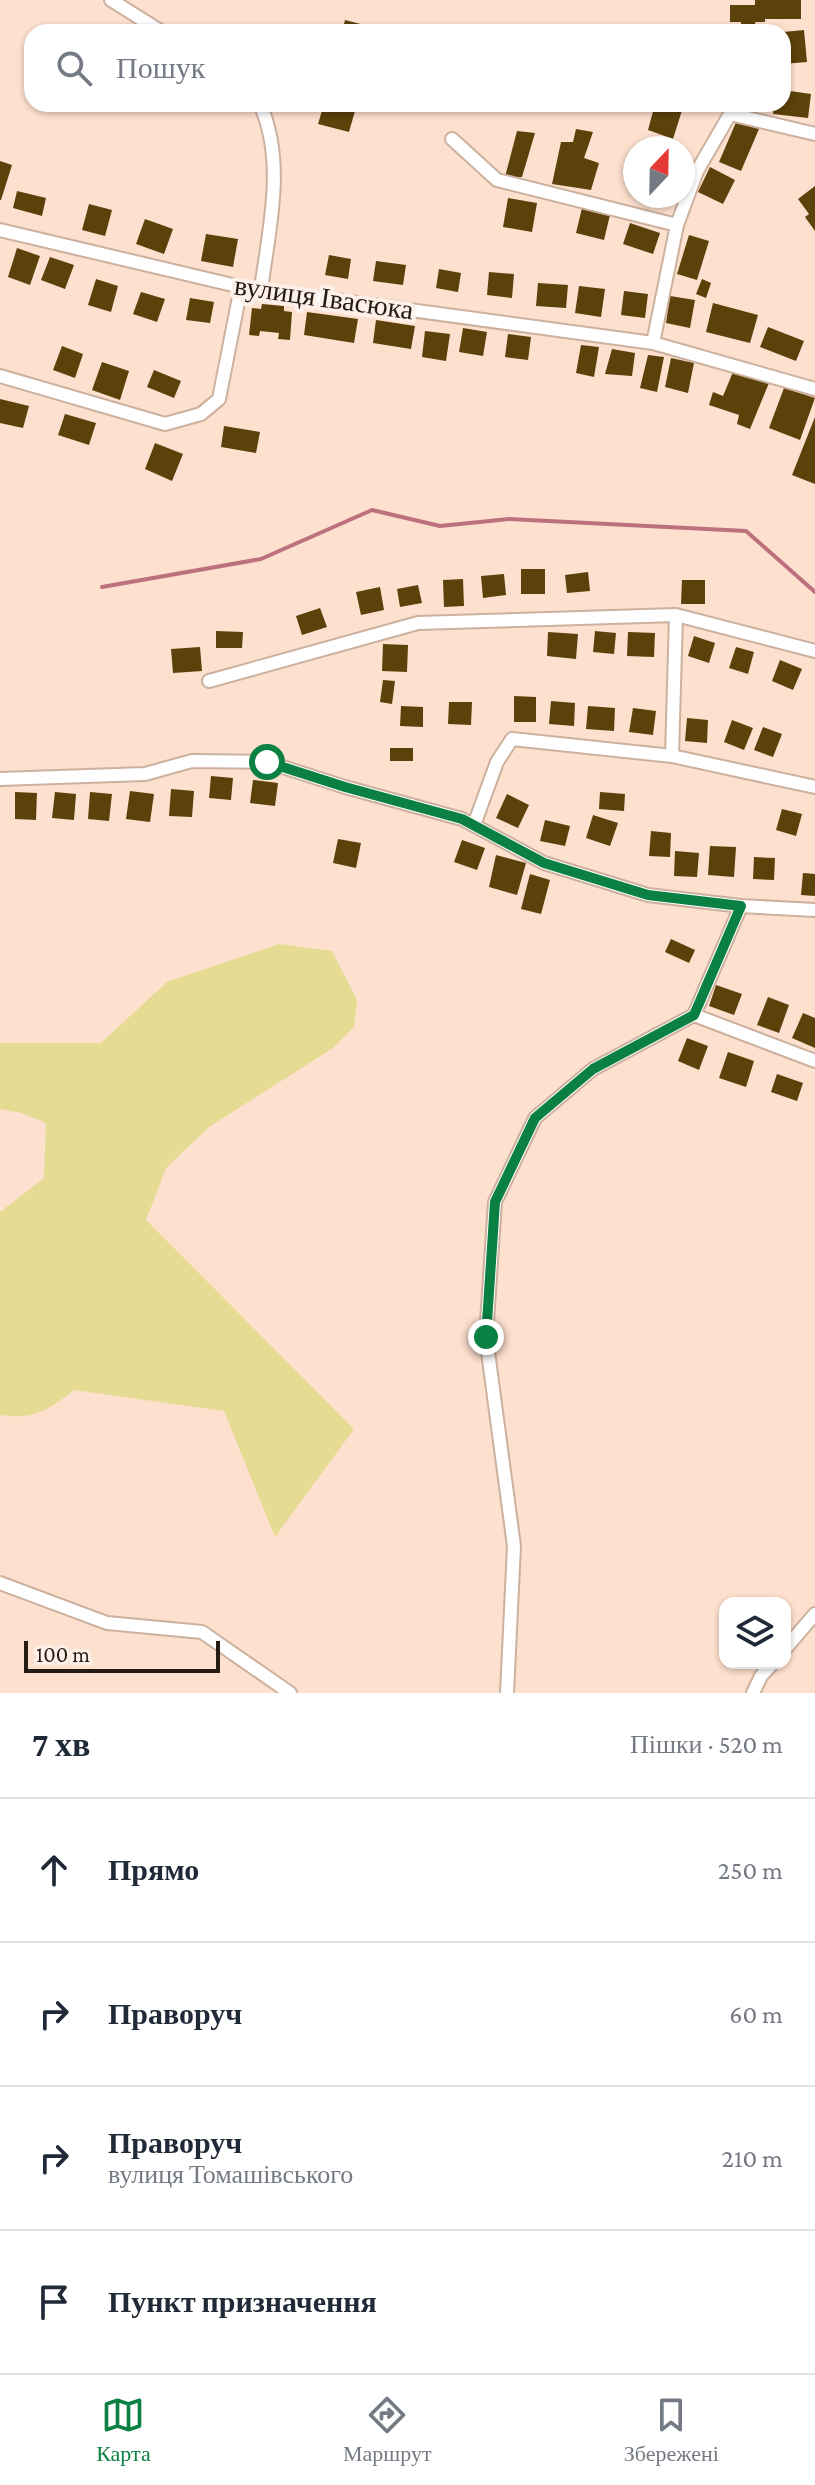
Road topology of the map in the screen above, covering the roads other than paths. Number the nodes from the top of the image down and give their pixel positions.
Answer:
1 (111, 0) edge
2 (149, 24) edge
3 (263, 112) edge
4 (815, 134) edge
5 (452, 139) dead end
6 (677, 225) junction
7 (0, 230) edge
8 (241, 287) junction
9 (261, 289) junction
10 (653, 343) junction
11 (0, 376) edge
12 (815, 389) edge
13 (676, 615) junction
14 (815, 651) edge
15 (209, 681) dead end
16 (672, 756) junction
17 (0, 779) edge
18 (815, 787) edge
19 (474, 825) junction
20 (741, 906) junction
21 (815, 910) edge
22 (694, 1015) junction
23 (815, 1061) edge
24 (0, 1583) edge
25 (815, 1614) edge
26 (791, 1642) edge
27 (767, 1669) edge
28 (290, 1693) edge
29 (507, 1693) edge
30 (753, 1693) edge

1 - 2 street
3 - 9 street
4 - 6 street
5 - 6 street
6 - 10 street
7 - 8 street, вулиця Івасюка
8 - 9 street, вулиця Івасюка
8 - 11 street
9 - 10 street, вулиця Івасюка
10 - 12 street, вулиця Івасюка
13 - 14 street
13 - 15 street
13 - 16 street
16 - 18 street
16 - 19 street
17 - 19 street
19 - 20 street
20 - 21 street
20 - 22 street
22 - 23 street
22 - 29 street
24 - 28 street
25 - 26 street
27 - 30 street

